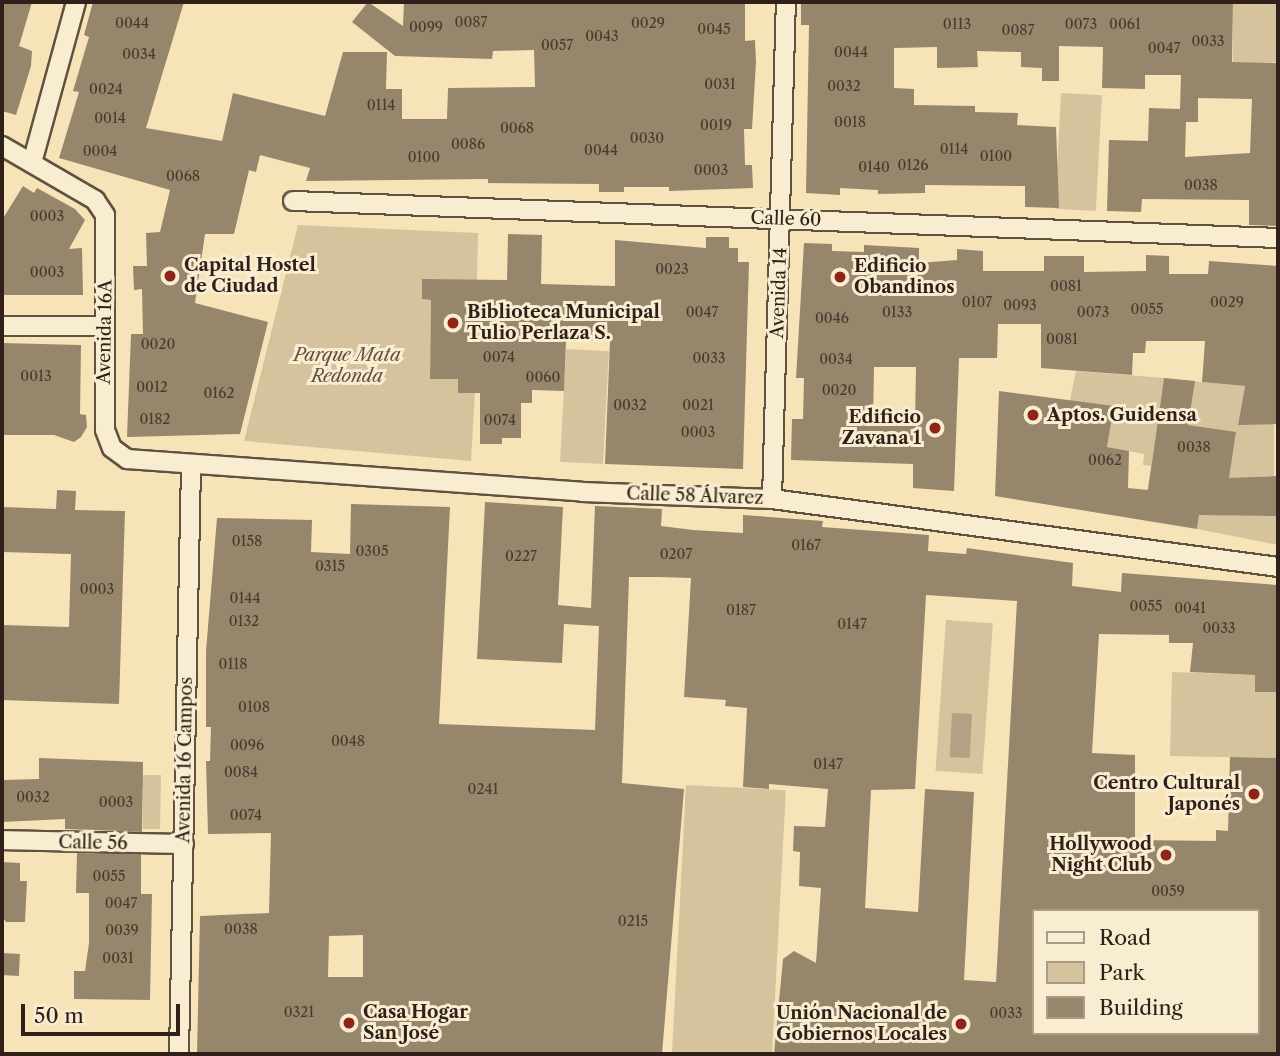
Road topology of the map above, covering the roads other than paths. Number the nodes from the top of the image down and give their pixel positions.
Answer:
1 (76, 2) edge
2 (786, 2) edge
3 (2, 145) edge
4 (32, 163) junction
5 (293, 201) dead end
6 (781, 218) junction
7 (1278, 238) edge
8 (2, 326) edge
9 (105, 326) junction
10 (112, 448) joint
11 (191, 466) junction
12 (772, 499) junction
13 (1278, 567) edge
14 (2, 840) edge
15 (184, 844) junction
16 (179, 1054) edge

1 - 4 street
2 - 6 street, Avenida 14
3 - 4 street
4 - 9 street, Avenida 16A
5 - 6 street, Calle 60
6 - 7 street, Calle 60
6 - 12 street, Avenida 14
8 - 9 street
9 - 10 street, Avenida 16A
10 - 11 street, Calle 58 Álvarez
11 - 12 street, Calle 58 Álvarez
11 - 15 street, Avenida 16 Campos
12 - 13 street, Calle 58 Álvarez
14 - 15 street, Calle 56
15 - 16 street, Avenida 16 Campos

